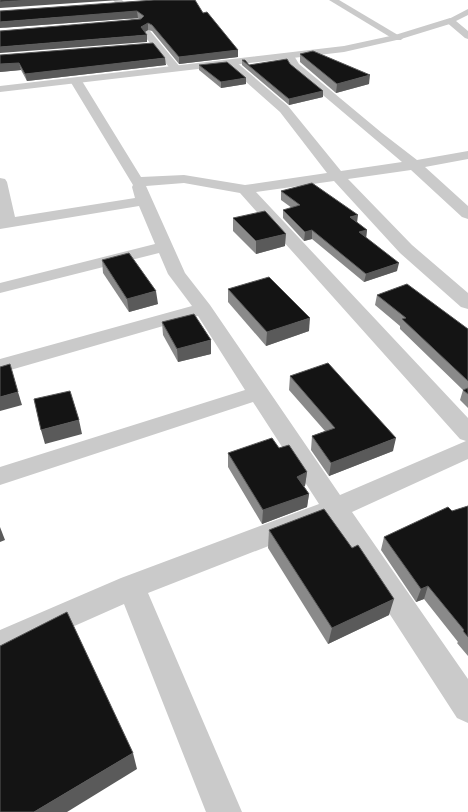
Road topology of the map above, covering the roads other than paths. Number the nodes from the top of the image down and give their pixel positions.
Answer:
1 (333, 0) edge
2 (116, 3) edge
3 (133, 3) edge
4 (468, 12) edge
5 (450, 21) junction
6 (138, 22) junction
7 (122, 23) edge
8 (468, 36) edge
9 (398, 38) junction
10 (157, 45) junction
11 (142, 47) edge
12 (289, 56) junction
13 (231, 63) junction
14 (176, 69) junction
15 (76, 80) junction
16 (0, 89) edge
17 (468, 155) edge
18 (414, 165) junction
19 (337, 176) junction
20 (0, 182) edge
21 (137, 182) junction
22 (245, 190) junction
23 (144, 201) junction
24 (468, 214) edge
25 (4, 224) edge
26 (165, 247) junction
27 (0, 288) edge
28 (468, 303) edge
29 (203, 309) junction
30 (0, 366) edge
31 (258, 393) junction
32 (468, 433) edge
33 (468, 449) edge
34 (0, 476) edge
35 (335, 509) junction
36 (131, 587) junction
37 (0, 645) edge
38 (468, 707) edge
39 (224, 812) edge

1 - 9 street
2 - 3 street
2 - 6 street
4 - 5 street
5 - 8 street
5 - 9 street
6 - 7 street
6 - 10 street
9 - 12 street
10 - 11 street
10 - 14 street
12 - 13 street
12 - 18 street
13 - 14 street
13 - 19 street
14 - 15 street
15 - 16 street
15 - 21 street
17 - 18 street
18 - 19 street
18 - 24 street
19 - 22 street
19 - 28 street
20 - 25 street
21 - 22 street
21 - 23 street
22 - 32 street
23 - 25 street
23 - 26 street
26 - 27 street
26 - 29 street
29 - 30 street
29 - 31 street
31 - 34 street
31 - 35 street
33 - 35 street
35 - 36 street
35 - 38 street
36 - 37 street
36 - 39 street

